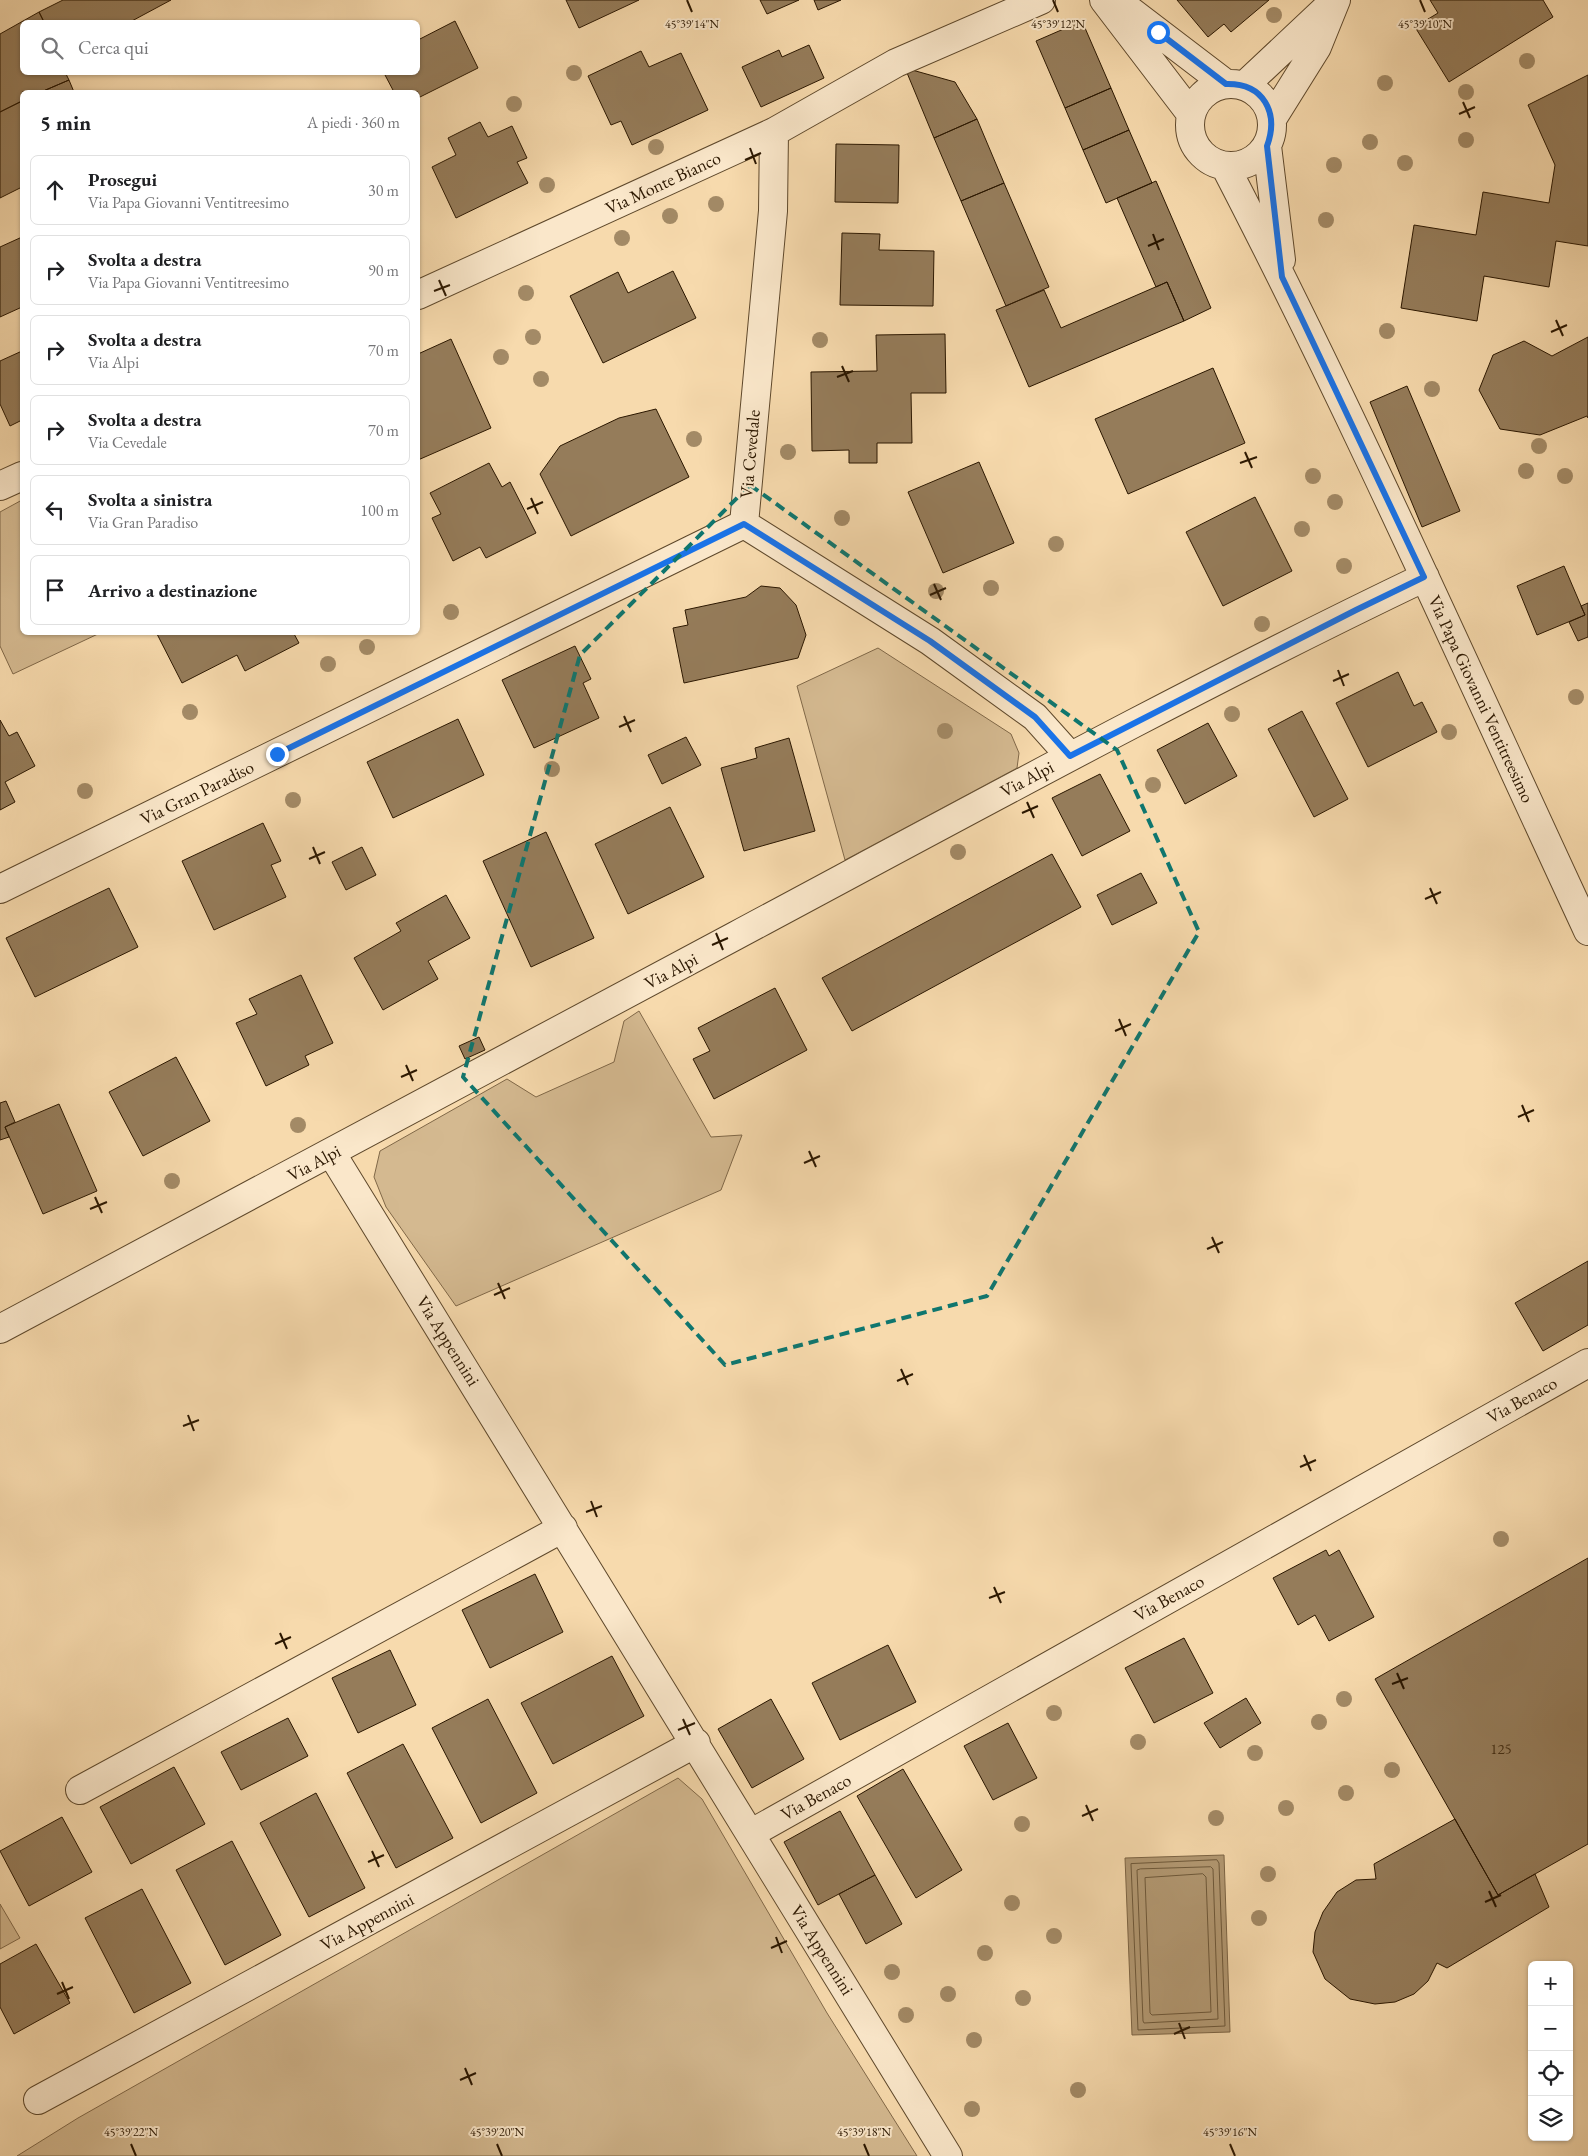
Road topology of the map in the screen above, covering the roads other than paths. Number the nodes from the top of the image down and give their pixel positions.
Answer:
1 (1041, 0) edge
2 (1104, 0) edge
3 (1115, 0) edge
4 (1336, 0) edge
5 (1235, 85) junction
6 (1191, 114) junction
7 (1272, 120) junction
8 (774, 132) junction
9 (1267, 146) junction
10 (1225, 166) junction
11 (1282, 277) junction
12 (420, 294) edge
13 (20, 477) edge
14 (0, 486) edge
15 (744, 524) junction
16 (1424, 577) junction
17 (1070, 756) junction
18 (0, 889) edge
19 (1588, 931) edge
20 (332, 1154) junction
21 (0, 1329) edge
22 (1588, 1363) edge
23 (563, 1528) junction
24 (696, 1744) junction
25 (80, 1790) dead end
26 (750, 1834) junction
27 (38, 2100) dead end
28 (948, 2156) edge

1 - 8 street, Via Monte Bianco
2 - 6 street
3 - 5 street
4 - 5 street
4 - 7 street
5 - 6 street
5 - 7 street
6 - 10 street
7 - 9 street, Via Papa Giovanni Ventitreesimo
8 - 12 street, Via Monte Bianco
8 - 15 street, Via Cevedale
9 - 10 street
9 - 11 street, Via Papa Giovanni Ventitreesimo
10 - 11 street, Via Papa Giovanni Ventitreesimo
11 - 16 street, Via Papa Giovanni Ventitreesimo
13 - 14 street
15 - 17 street
15 - 18 street, Via Gran Paradiso
16 - 17 street, Via Alpi
16 - 19 street, Via Papa Giovanni Ventitreesimo
17 - 20 street, Via Alpi
20 - 21 street, Via Alpi
20 - 23 street, Via Appennini
22 - 26 street, Via Benaco
23 - 24 street, Via Appennini
23 - 25 street
24 - 26 street, Via Appennini
24 - 27 street, Via Appennini
26 - 28 street, Via Appennini

